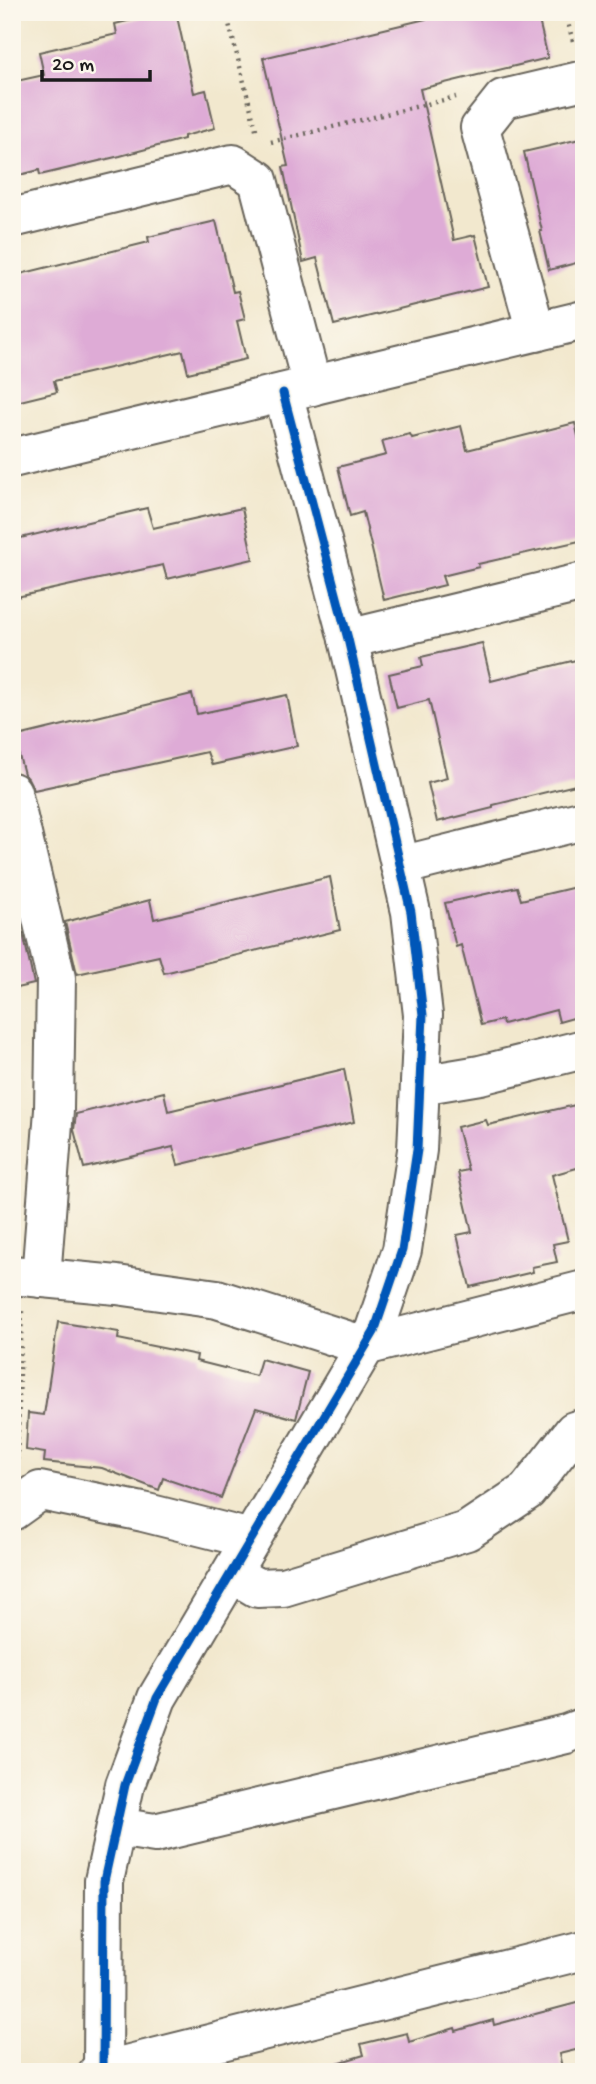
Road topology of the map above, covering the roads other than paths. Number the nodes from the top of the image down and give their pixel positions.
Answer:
1 (584, 80) edge
2 (12, 219) edge
3 (584, 320) edge
4 (536, 332) junction
5 (297, 389) junction
6 (12, 458) edge
7 (584, 582) edge
8 (348, 639) junction
9 (12, 792) edge
10 (584, 820) edge
11 (400, 866) junction
12 (584, 1049) edge
13 (420, 1085) junction
14 (25, 1276) edge
15 (584, 1290) edge
16 (365, 1346) junction
17 (584, 1428) edge
18 (12, 1511) edge
19 (251, 1539) junction
20 (232, 1573) junction
21 (584, 1727) edge
22 (116, 1827) junction
23 (584, 1950) edge
24 (102, 2071) edge

1 - 4 street
2 - 5 street
3 - 4 street
4 - 5 street
5 - 6 street
5 - 8 street
7 - 8 street
8 - 11 street
9 - 14 street
10 - 11 street
11 - 13 street
12 - 13 street
13 - 16 street
14 - 16 street
15 - 16 street
16 - 19 street
17 - 20 street
18 - 19 street
19 - 20 street
20 - 22 street
21 - 22 street
22 - 24 street
23 - 24 street

